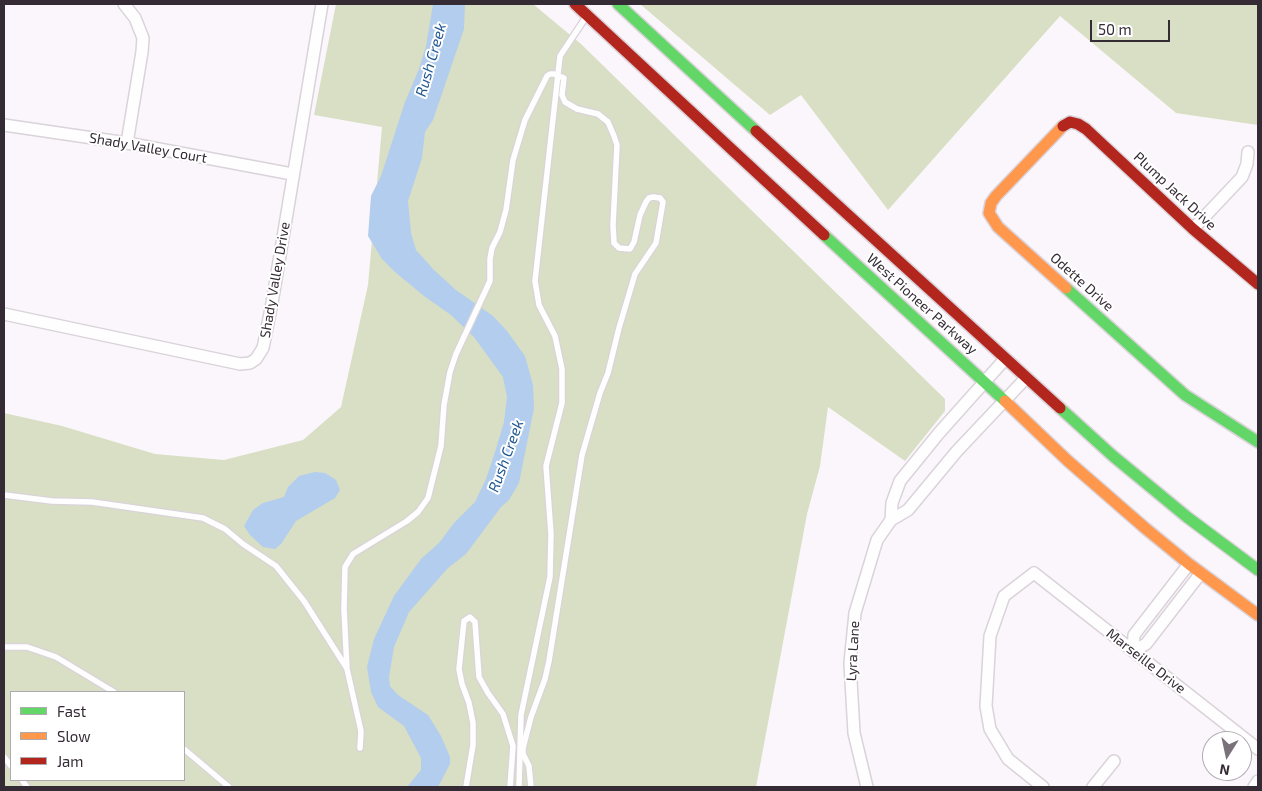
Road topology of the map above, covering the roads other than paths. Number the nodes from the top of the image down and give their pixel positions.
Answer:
1 (124, 4) edge
2 (322, 4) edge
3 (575, 4) edge
4 (618, 4) edge
5 (588, 15) junction
6 (558, 76) junction
7 (1070, 122) joint
8 (4, 125) edge
9 (127, 143) junction
10 (1248, 152) dead end
11 (292, 174) junction
12 (1193, 229) junction
13 (1258, 284) edge
14 (4, 314) edge
15 (1004, 359) junction
16 (1026, 378) junction
17 (985, 382) junction
18 (1005, 400) junction
19 (1258, 442) edge
20 (4, 495) edge
21 (891, 520) junction
22 (1189, 564) junction
23 (1258, 570) edge
24 (1200, 573) junction
25 (1258, 614) edge
26 (4, 647) edge
27 (1133, 651) junction
28 (347, 669) junction
29 (112, 691) edge
30 (360, 748) dead end
31 (1258, 749) edge
32 (185, 750) edge
33 (1114, 760) dead end
34 (1258, 781) edge
35 (229, 787) edge
36 (466, 787) edge
37 (510, 787) edge
38 (520, 787) edge
39 (531, 787) edge
40 (867, 787) edge
41 (1042, 787) edge
42 (1093, 787) edge
43 (1254, 787) edge

1 - 9 street
2 - 11 street, Shady Valley Drive
3 - 5 main road, West Pioneer Parkway
4 - 15 main road, West Pioneer Parkway
5 - 6 lane
5 - 17 main road, West Pioneer Parkway
6 - 28 lane
6 - 38 lane
6 - 39 lane
7 - 12 main road, Plump Jack Drive
7 - 19 main road, Odette Drive
8 - 9 street, Shady Valley Court
9 - 11 street, Shady Valley Court
10 - 12 street
11 - 14 street, Shady Valley Drive
12 - 13 main road, Plump Jack Drive
15 - 16 main road, West Pioneer Parkway
15 - 17 street, Lyra Lane
16 - 18 street, Lyra Lane
16 - 23 main road, West Pioneer Parkway
17 - 18 main road, West Pioneer Parkway
17 - 21 street, Lyra Lane
18 - 21 street, Lyra Lane
18 - 22 main road, West Pioneer Parkway
20 - 28 lane
21 - 40 street, Lyra Lane
22 - 24 main road, West Pioneer Parkway
22 - 27 street
24 - 25 main road, West Pioneer Parkway
24 - 27 street
26 - 29 lane
27 - 31 street, Marseille Drive
27 - 41 street, Marseille Drive
28 - 30 lane
32 - 35 lane
33 - 42 street
34 - 43 street
36 - 37 lane

